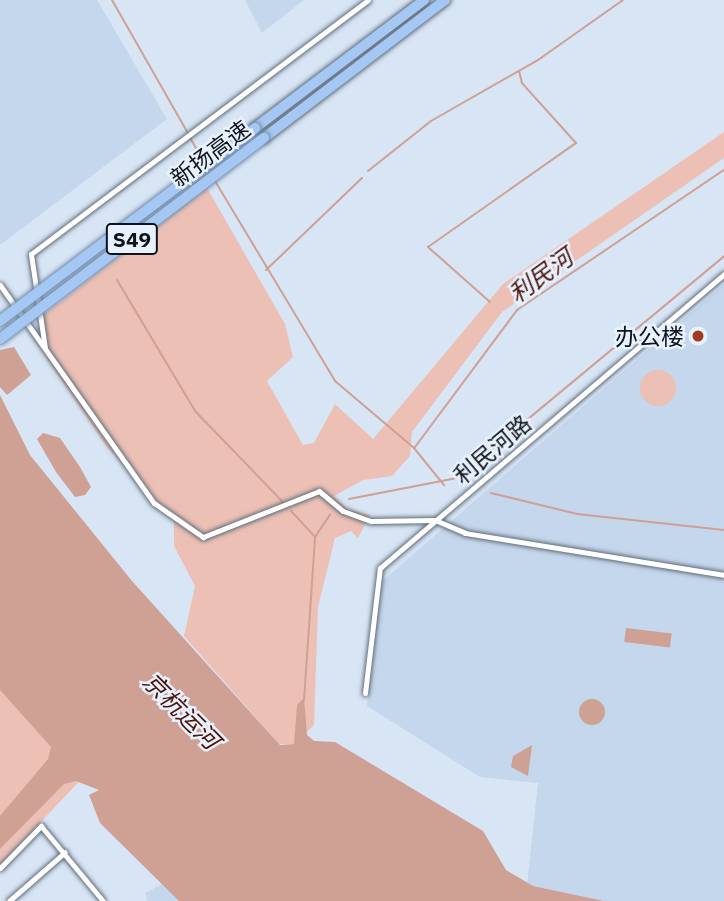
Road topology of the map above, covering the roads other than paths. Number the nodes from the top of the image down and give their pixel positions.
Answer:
1 (368, 0) edge
2 (424, 0) edge
3 (445, 0) edge
4 (724, 274) edge
5 (0, 285) edge
6 (0, 321) edge
7 (0, 339) edge
8 (45, 348) junction
9 (435, 520) junction
10 (724, 575) edge
11 (365, 693) dead end
12 (65, 852) junction
13 (0, 868) edge
14 (9, 901) edge
15 (103, 901) edge

1 - 8 street
2 - 6 highway, 新扬高速 / S49, bridge
3 - 7 highway, 新扬高速 / S49, bridge
4 - 9 street, 利民河路
5 - 8 street
8 - 9 street
9 - 10 street
9 - 11 street, 利民河路
12 - 13 street
12 - 14 street
12 - 15 street

